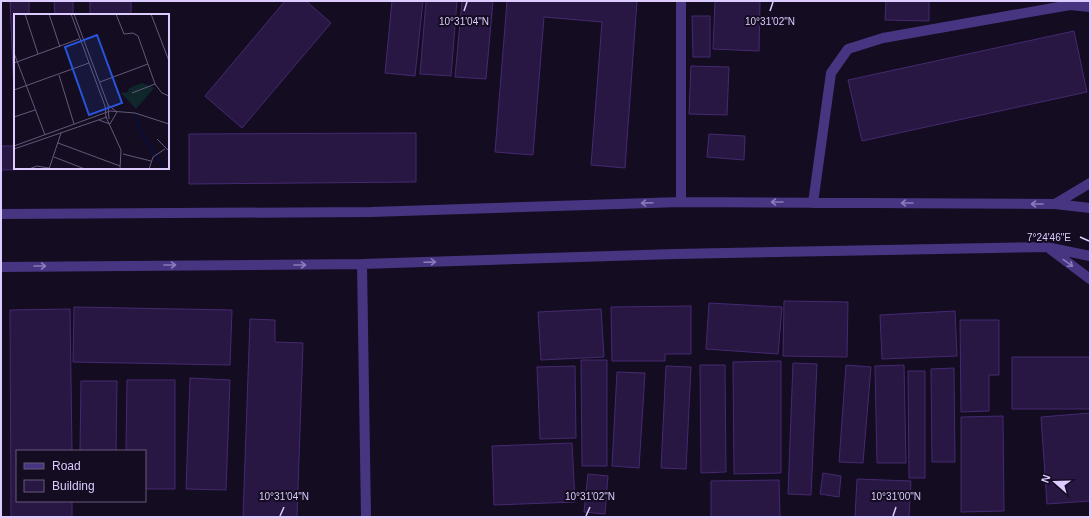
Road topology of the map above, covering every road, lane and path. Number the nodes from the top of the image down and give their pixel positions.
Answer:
1 (681, 1) edge
2 (1090, 7) edge
3 (1090, 183) edge
4 (682, 202) junction
5 (813, 202) junction
6 (1055, 204) junction
7 (1090, 208) edge
8 (1, 214) edge
9 (1046, 247) junction
10 (1090, 256) edge
11 (362, 264) junction
12 (1, 267) edge
13 (1090, 279) edge
14 (366, 517) edge

1 - 4 street
2 - 5 street
3 - 6 street
5 -> 4 street
4 -> 8 street
6 -> 5 street
6 - 7 street
9 - 10 street
11 -> 9 street
9 -> 13 street
12 -> 11 street
11 - 14 street

